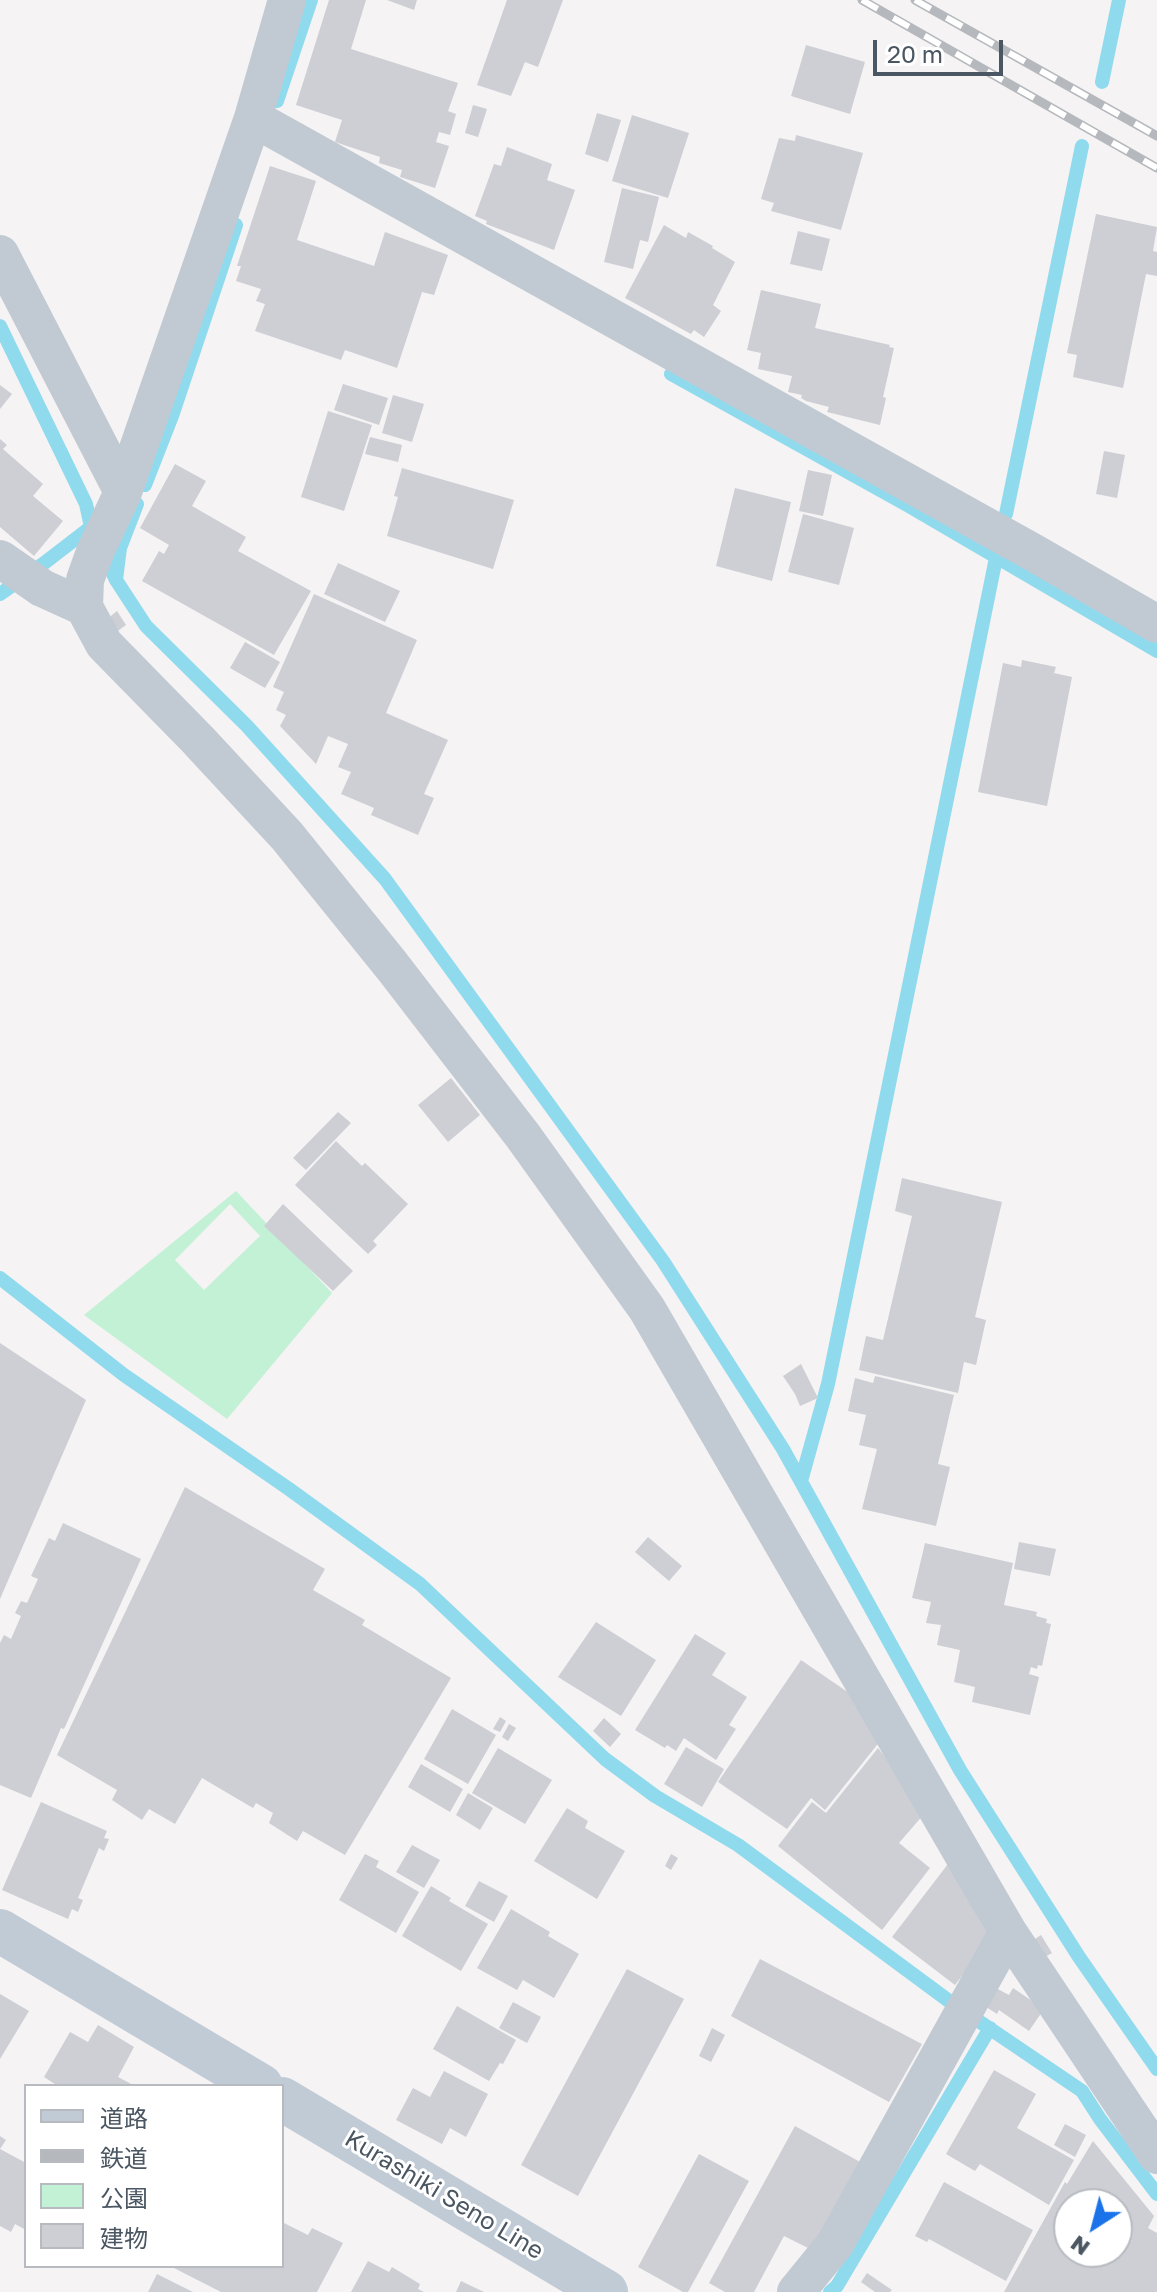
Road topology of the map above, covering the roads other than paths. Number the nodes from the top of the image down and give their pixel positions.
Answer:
1 (287, 0) edge
2 (253, 118) junction
3 (0, 254) edge
4 (123, 492) junction
5 (13, 571) edge
6 (84, 607) junction
7 (1157, 624) edge
8 (0, 1931) edge
9 (1008, 1932) junction
10 (258, 2084) edge
11 (284, 2100) edge
12 (1157, 2155) edge
13 (606, 2292) edge
14 (796, 2292) edge

1 - 2 street
2 - 4 street
2 - 7 street
3 - 4 street
4 - 6 street
5 - 6 street
6 - 9 street
8 - 10 main road
9 - 12 street
9 - 14 street
11 - 13 main road, Kurashiki Seno Line

